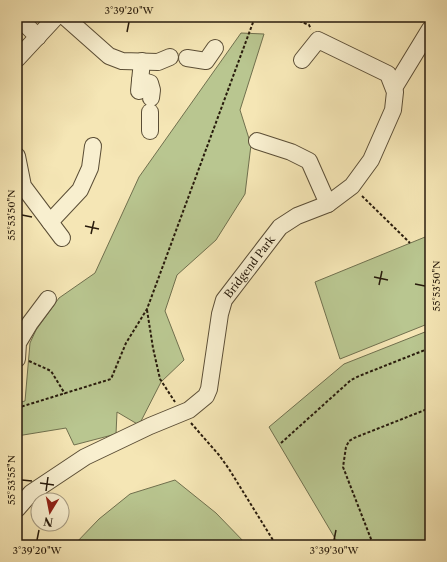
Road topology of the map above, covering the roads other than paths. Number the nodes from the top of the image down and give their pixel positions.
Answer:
1 (18, 17) edge
2 (56, 17) edge
3 (66, 17) edge
4 (430, 29) edge
5 (38, 37) junction
6 (215, 48) dead end
7 (170, 57) dead end
8 (187, 58) dead end
9 (17, 59) edge
10 (302, 60) dead end
11 (142, 61) junction
12 (394, 88) junction
13 (150, 131) dead end
14 (257, 141) dead end
15 (93, 146) dead end
16 (17, 156) edge
17 (328, 204) junction
18 (50, 222) junction
19 (62, 238) dead end
20 (48, 299) dead end
21 (17, 350) edge
22 (17, 509) edge

1 - 5 street
2 - 5 street
3 - 11 street
4 - 12 street
5 - 9 street
6 - 8 street
7 - 11 street
10 - 12 street
11 - 13 street
12 - 17 street, Bridgend Park
14 - 17 street
15 - 18 street
16 - 18 street
17 - 22 street, Bridgend Park
18 - 19 street
20 - 21 street

